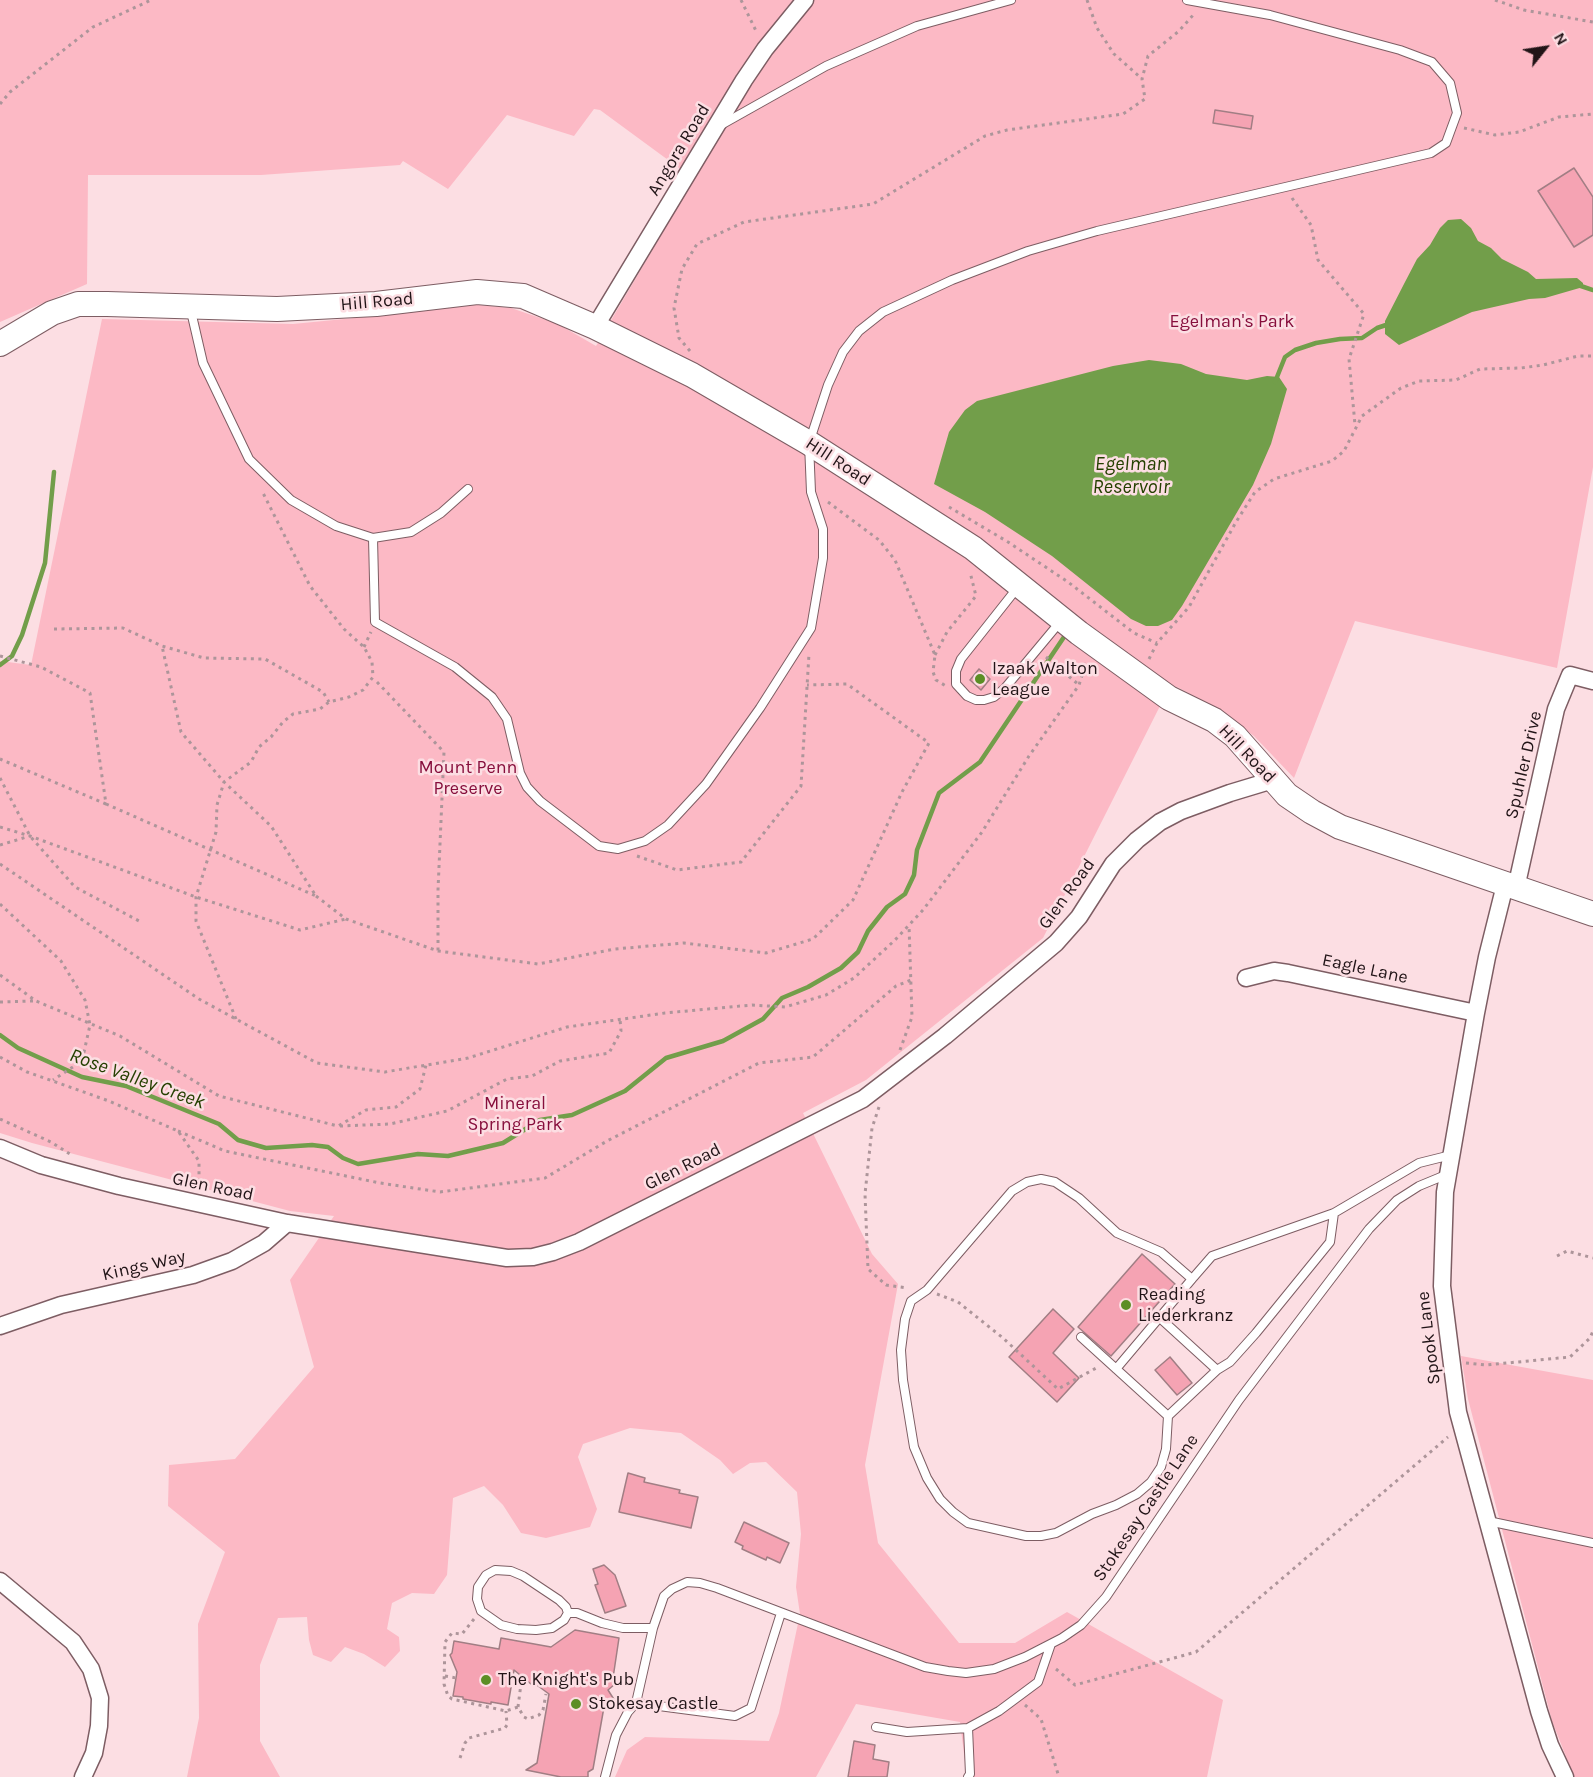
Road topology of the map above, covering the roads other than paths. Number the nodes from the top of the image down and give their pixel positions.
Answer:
1 (805, 0) edge
2 (1011, 0) edge
3 (1187, 0) edge
4 (715, 128) junction
5 (190, 307) junction
6 (595, 327) junction
7 (0, 344) edge
8 (809, 443) junction
9 (468, 489) dead end
10 (373, 538) junction
11 (1021, 585) junction
12 (1063, 619) junction
13 (1593, 681) edge
14 (1273, 780) junction
15 (1510, 886) junction
16 (1593, 914) edge
17 (1246, 978) dead end
18 (1476, 1013) junction
19 (0, 1148) edge
20 (1452, 1155) junction
21 (1449, 1174) junction
22 (1334, 1213) junction
23 (287, 1223) junction
24 (1192, 1279) junction
25 (1160, 1318) junction
26 (0, 1326) edge
27 (1081, 1337) dead end
28 (1116, 1369) junction
29 (1217, 1371) junction
30 (1168, 1416) junction
31 (1487, 1521) junction
32 (1593, 1543) edge
33 (0, 1581) edge
34 (568, 1613) junction
35 (781, 1613) junction
36 (653, 1628) junction
37 (1051, 1644) junction
38 (636, 1703) junction
39 (876, 1726) dead end
40 (969, 1728) junction
41 (83, 1777) edge
42 (605, 1777) edge
43 (968, 1777) edge
44 (1564, 1777) edge

1 - 4 street, Angora Road
2 - 4 lane
3 - 8 lane
4 - 6 street, Angora Road
5 - 6 street, Hill Road
5 - 7 street, Hill Road
5 - 10 lane
6 - 8 street, Hill Road
8 - 10 lane
8 - 11 street, Hill Road
9 - 10 lane
11 - 12 street, Hill Road
11 - 12 lane
12 - 14 street, Hill Road
13 - 15 street, Spuhler Drive
14 - 15 street, Hill Road
14 - 23 street, Glen Road
15 - 16 street, Hill Road
15 - 18 street, Spook Lane
17 - 18 street, Eagle Lane
18 - 20 street, Spook Lane
19 - 23 street, Glen Road
20 - 21 street, Spook Lane
20 - 22 lane
21 - 31 street, Spook Lane
21 - 37 lane, Stokesay Castle Lane
22 - 24 lane
22 - 29 lane
23 - 26 street, Kings Way
24 - 25 lane
24 - 30 lane
25 - 28 lane
25 - 29 lane
27 - 28 lane
28 - 30 lane
29 - 30 lane
31 - 32 lane
31 - 44 street, Spook Lane
33 - 41 street
34 - 34 lane
34 - 36 lane
35 - 36 lane, Stokesay Castle Lane
35 - 37 lane, Stokesay Castle Lane
35 - 38 lane
36 - 38 lane, Stokesay Castle Lane
37 - 40 lane
38 - 42 lane
39 - 40 lane
40 - 43 lane

